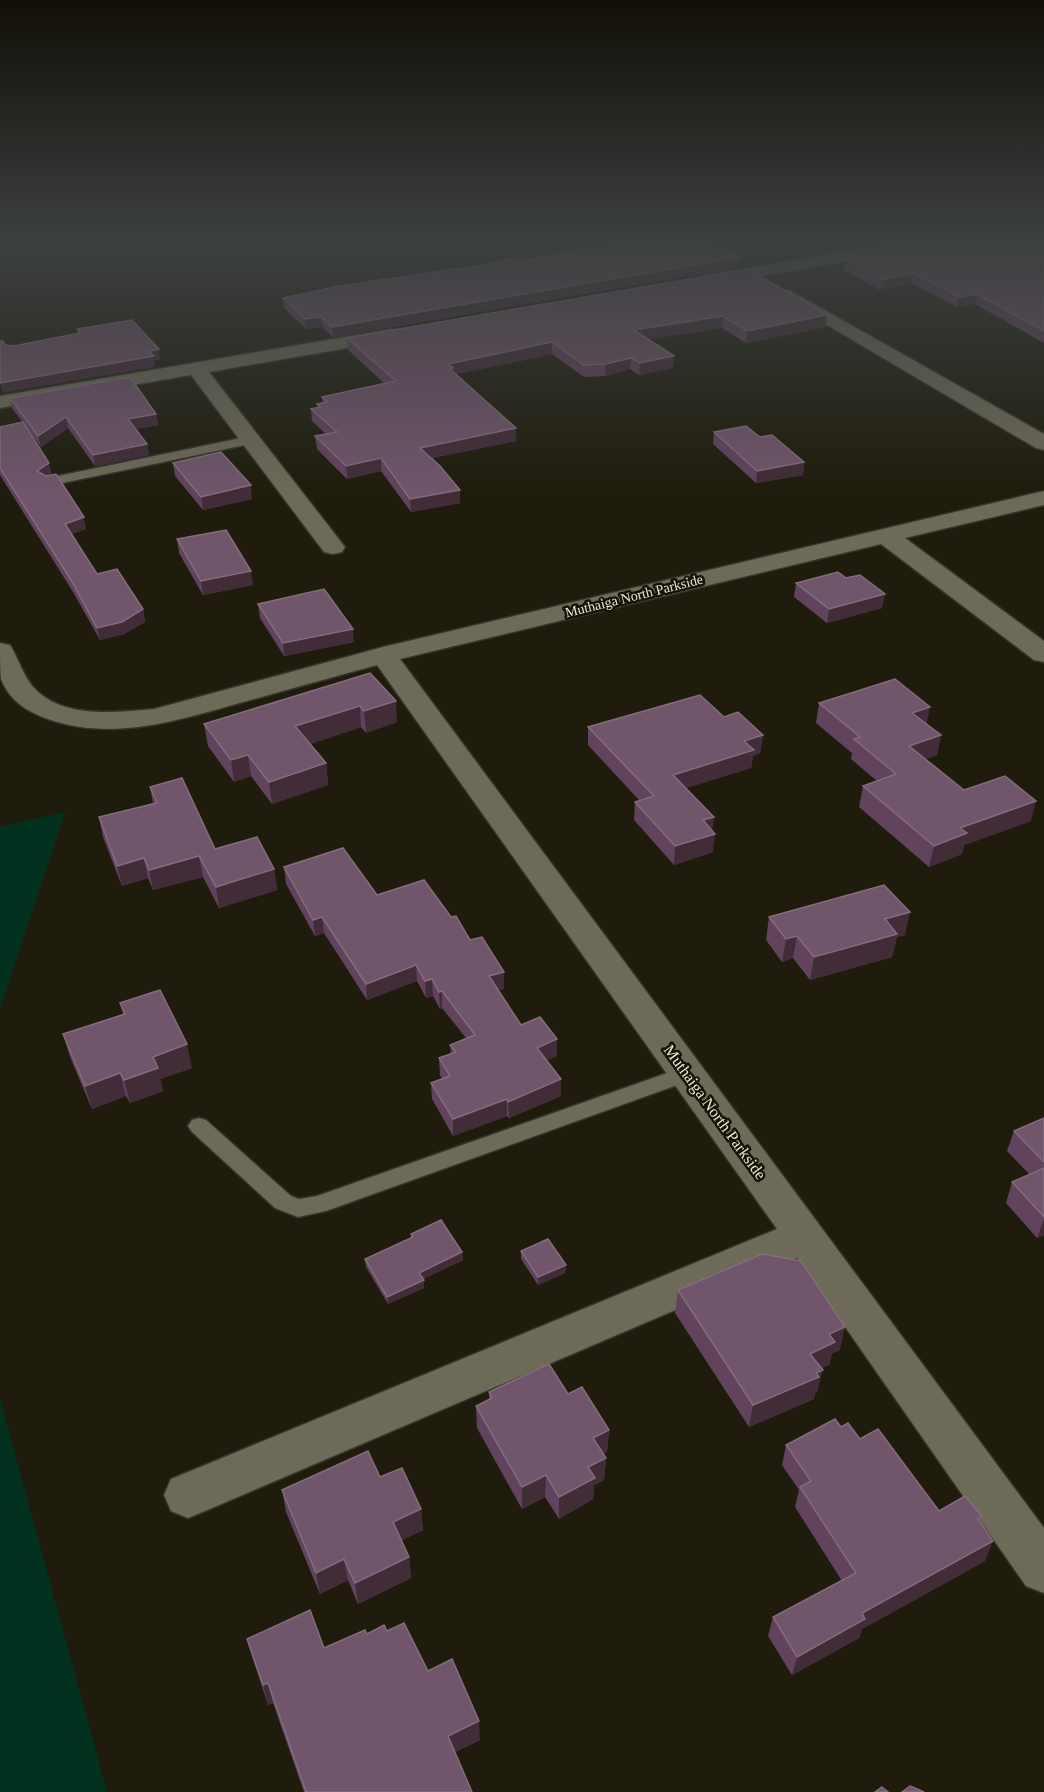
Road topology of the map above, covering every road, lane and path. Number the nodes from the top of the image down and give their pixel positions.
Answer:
1 (842, 326) edge
2 (408, 332) edge
3 (196, 369) junction
4 (0, 402) edge
5 (251, 440) junction
6 (1044, 443) edge
7 (48, 482) edge
8 (1044, 498) edge
9 (886, 536) junction
10 (333, 547) dead end
11 (0, 651) edge
12 (1044, 654) edge
13 (383, 655) junction
14 (687, 1074) junction
15 (199, 1126) dead end
16 (806, 1236) junction
17 (188, 1495) dead end
18 (1044, 1569) edge

1 - 6 street
2 - 3 street
3 - 4 street
3 - 5 street
5 - 7 lane
5 - 10 street
8 - 9 street, Muthaiga North Parkside
9 - 12 street
9 - 13 street, Muthaiga North Parkside
11 - 13 street, Muthaiga North Parkside
13 - 14 street, Muthaiga North Parkside
14 - 15 lane
14 - 16 street, Muthaiga North Parkside
16 - 17 street
16 - 18 street, Muthaiga North Parkside

